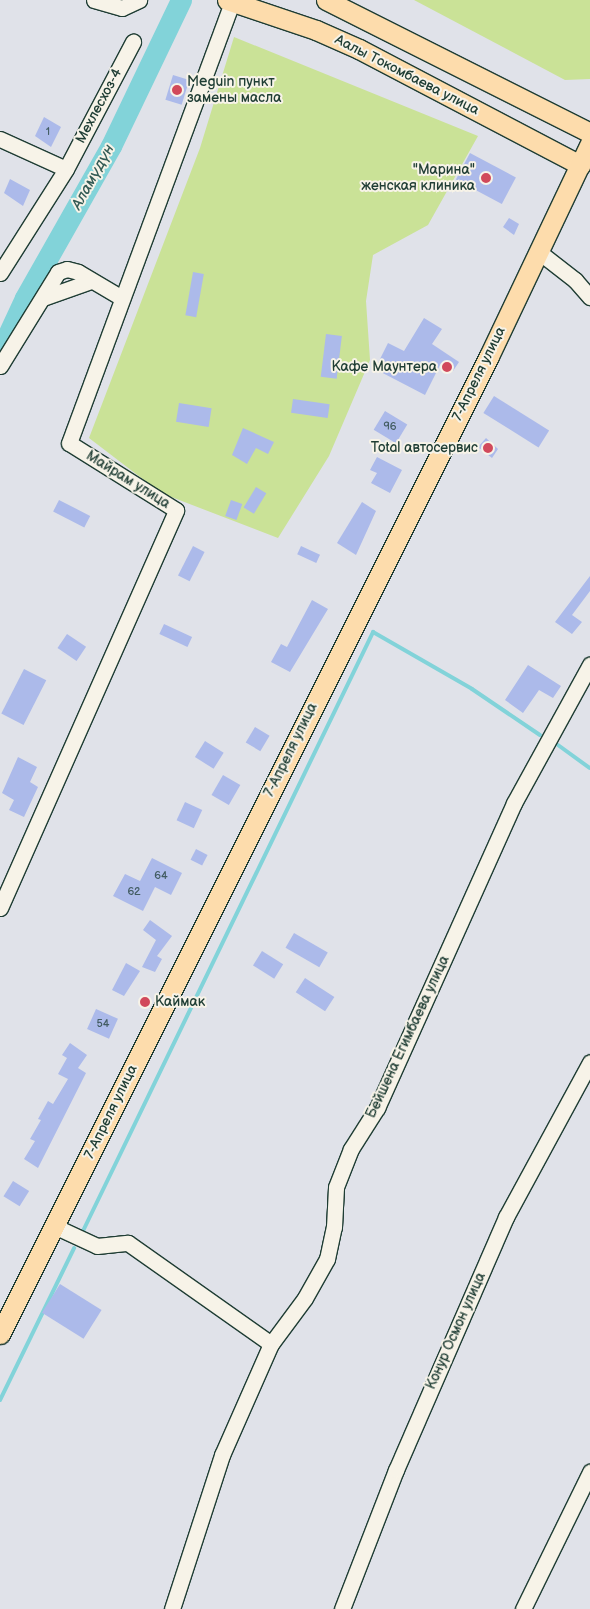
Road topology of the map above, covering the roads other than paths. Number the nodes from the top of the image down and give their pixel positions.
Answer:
1 (94, 0) edge
2 (139, 0) edge
3 (326, 0) edge
4 (230, 1) edge
5 (133, 42) dead end
6 (590, 133) edge
7 (0, 139) edge
8 (590, 143) edge
9 (585, 168) edge
10 (66, 169) junction
11 (539, 252) junction
12 (0, 273) edge
13 (590, 297) edge
14 (122, 298) junction
15 (0, 366) edge
16 (590, 665) edge
17 (0, 908) edge
18 (590, 1062) edge
19 (54, 1226) junction
20 (0, 1334) edge
21 (271, 1344) junction
22 (590, 1472) edge
23 (172, 1609) edge
24 (342, 1609) edge
25 (523, 1609) edge

1 - 2 street
3 - 6 main road
4 - 9 main road, Аалы Токомбаева улица
4 - 14 street, Майрам улица
5 - 10 street, Мехлесхоз-4
7 - 10 street
8 - 9 main road, 7-Апреля улица
9 - 11 main road, 7-Апреля улица
10 - 12 street, Мехлесхоз-4
11 - 13 street
11 - 19 main road, 7-Апреля улица
14 - 15 street
14 - 17 street, Майрам улица
16 - 21 street, Бейшена Егимбаева улица
18 - 24 street, Конур Осмон улица
19 - 20 main road, 7-Апреля улица
19 - 21 street
21 - 23 street, Бейшена Егимбаева улица
22 - 25 street

